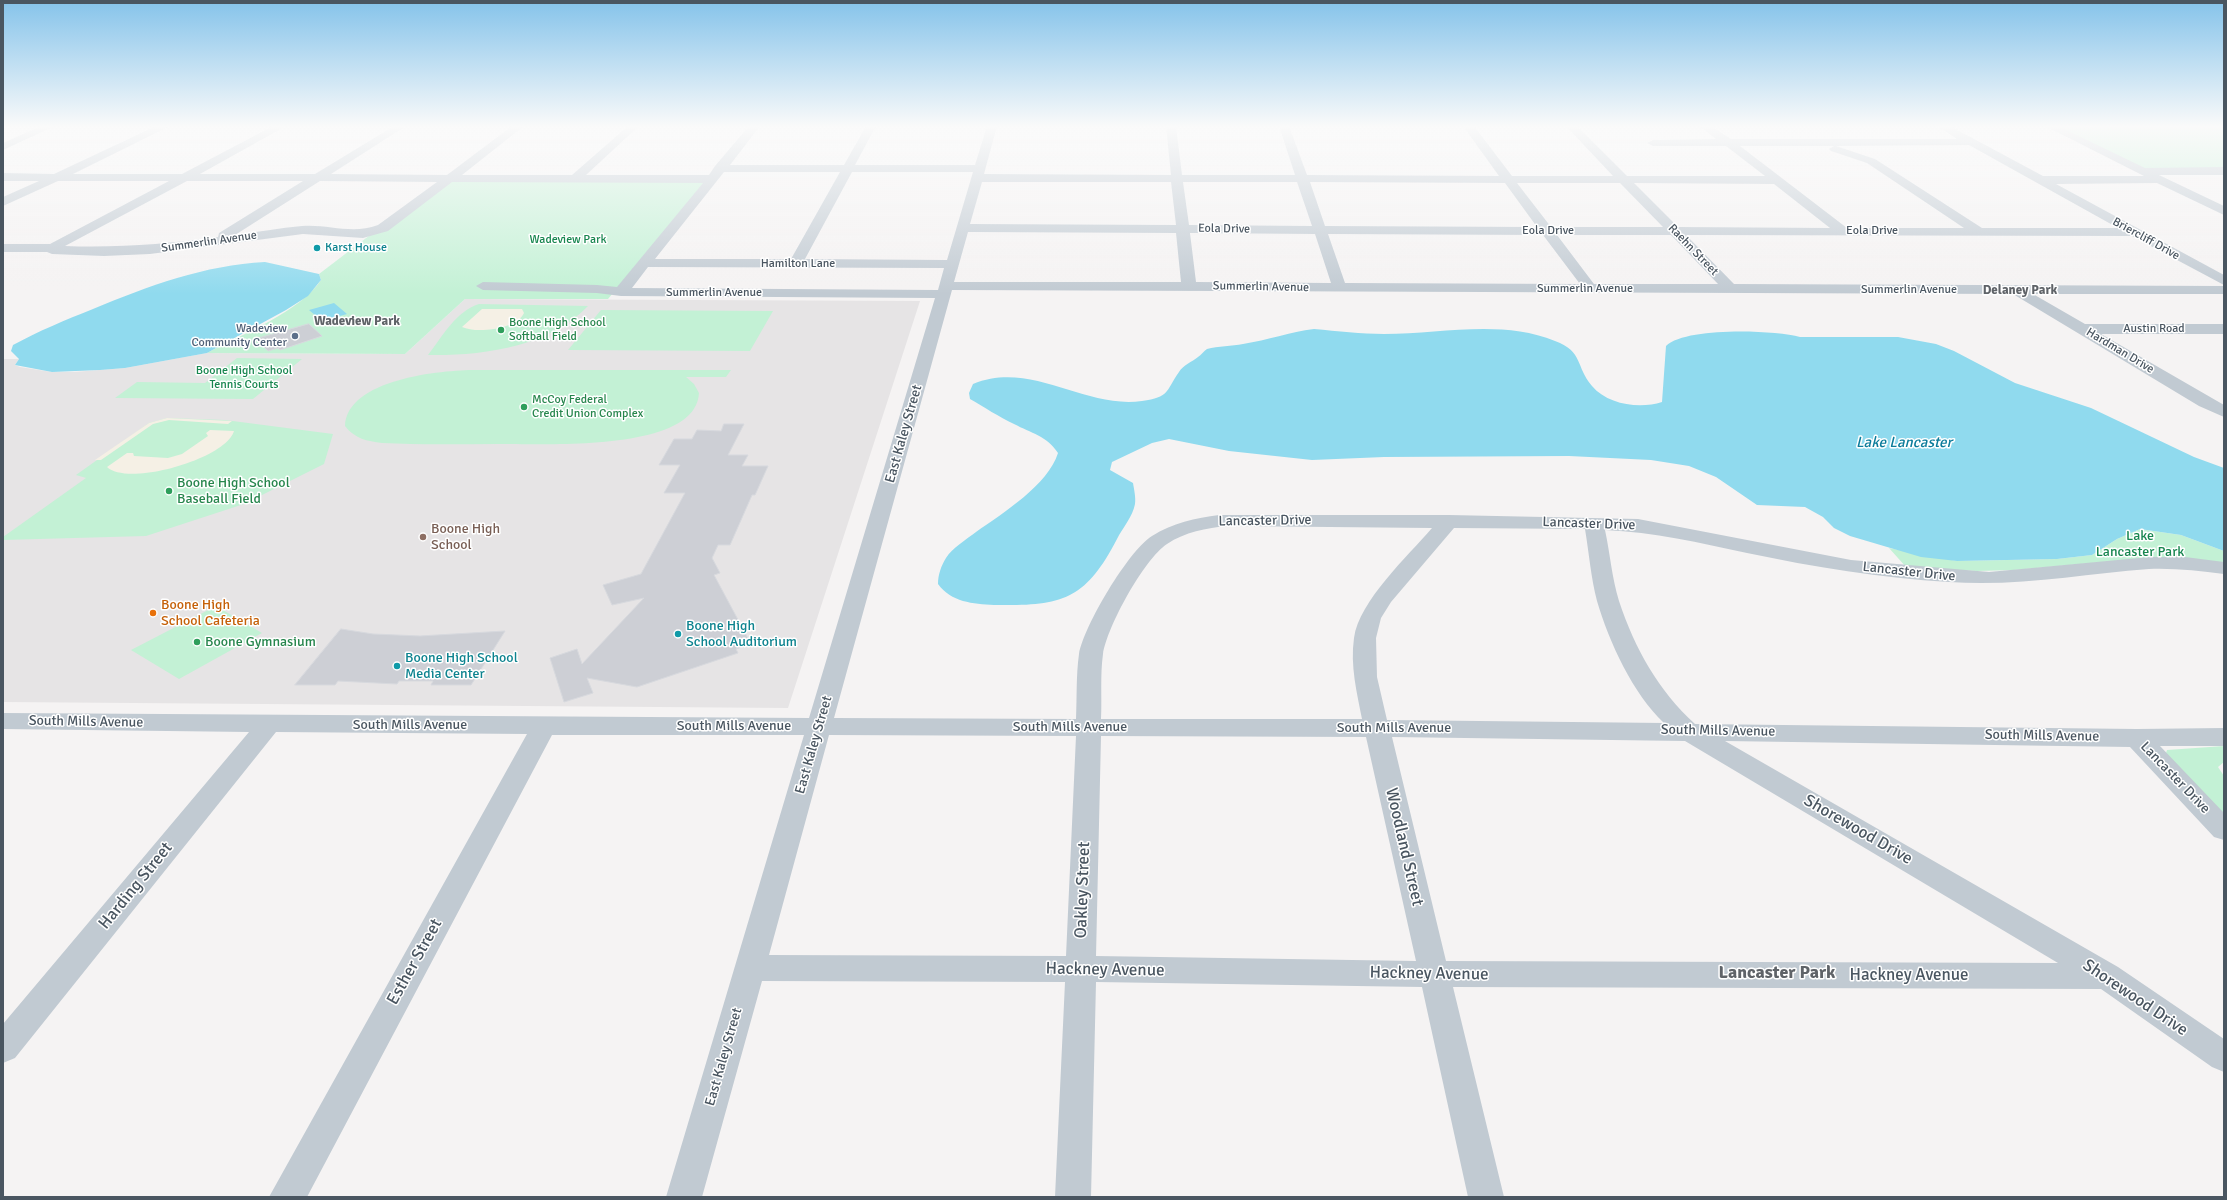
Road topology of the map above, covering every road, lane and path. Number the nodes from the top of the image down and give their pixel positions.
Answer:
1 (45, 182) edge
2 (177, 182) edge
3 (311, 182) edge
4 (443, 182) edge
5 (708, 182) edge
6 (840, 182) edge
7 (976, 182) edge
8 (1176, 182) edge
9 (1303, 182) edge
10 (1511, 182) edge
11 (1625, 182) edge
12 (1779, 182) edge
13 (1903, 182) edge
14 (2042, 182) edge
15 (2164, 182) edge
16 (3, 202) edge
17 (2224, 211) edge
18 (964, 228) junction
19 (1181, 228) junction
20 (1320, 230) junction
21 (1548, 231) junction
22 (1843, 231) junction
23 (1978, 231) junction
24 (1675, 232) junction
25 (2133, 232) junction
26 (215, 242) junction
27 (3, 248) edge
28 (52, 249) junction
29 (643, 263) junction
30 (795, 264) junction
31 (952, 264) junction
32 (2224, 281) edge
33 (483, 286) dead end
34 (1189, 286) junction
35 (1340, 288) junction
36 (1591, 289) junction
37 (1731, 289) junction
38 (946, 290) junction
39 (2017, 290) junction
40 (2224, 290) edge
41 (621, 292) junction
42 (2083, 329) junction
43 (2224, 329) edge
44 (2224, 412) edge
45 (1449, 521) junction
46 (1594, 523) junction
47 (2224, 568) edge
48 (3, 721) edge
49 (268, 724) junction
50 (544, 726) junction
51 (819, 726) junction
52 (1088, 727) junction
53 (1376, 728) junction
54 (1688, 731) junction
55 (2224, 737) edge
56 (2137, 738) junction
57 (2224, 830) edge
58 (750, 968) junction
59 (1081, 969) junction
60 (1434, 974) junction
61 (2107, 976) junction
62 (3, 1048) edge
63 (2224, 1058) edge
64 (287, 1197) edge
65 (684, 1197) edge
66 (1073, 1197) edge
67 (1486, 1197) edge

1 - 16 street
2 - 28 street
3 - 26 street
4 - 26 street, Summerlin Avenue
5 - 29 street
6 - 30 street
7 - 18 street, East Kaley Street
8 - 19 street
9 - 20 street
10 - 21 street
11 - 24 street, Raehn Street
12 - 22 street
13 - 23 street
14 - 25 street, Briercliff Drive
15 - 17 street
18 - 19 street, Eola Drive
18 - 31 street, East Kaley Street
19 - 20 street, Eola Drive
19 - 34 street
20 - 21 street, Eola Drive
20 - 35 street
21 - 24 street, Eola Drive
21 - 36 street
22 - 23 street, Eola Drive
22 - 24 street, Eola Drive
23 - 25 street, Eola Drive
24 - 37 street, Raehn Street
25 - 32 street, Briercliff Drive
26 - 28 street, Summerlin Avenue
27 - 28 street, Summerlin Avenue
29 - 30 street, Hamilton Lane
29 - 41 street
30 - 31 street, Hamilton Lane
31 - 38 street, East Kaley Street
33 - 41 street, Summerlin Avenue
34 - 35 street, Summerlin Avenue
34 - 38 street, Summerlin Avenue
35 - 36 street, Summerlin Avenue
36 - 37 street, Summerlin Avenue
37 - 39 street, Summerlin Avenue
38 - 41 street, Summerlin Avenue
38 - 51 street, East Kaley Street
39 - 40 street, Summerlin Avenue
39 - 42 street, Hardman Drive
42 - 43 street, Austin Road
42 - 44 street, Hardman Drive
45 - 46 street, Lancaster Drive
45 - 52 street, Lancaster Drive
45 - 53 street, Woodland Street
46 - 47 street, Lancaster Drive
46 - 54 street, Shorewood Drive
48 - 49 street, South Mills Avenue
49 - 50 street, South Mills Avenue
49 - 62 street, Harding Street
50 - 51 street, South Mills Avenue
50 - 64 street, Esther Street
51 - 52 street, South Mills Avenue
51 - 58 street, East Kaley Street
52 - 53 street, South Mills Avenue
52 - 59 street, Oakley Street
53 - 54 street, South Mills Avenue
53 - 60 street, Woodland Street
54 - 56 street, South Mills Avenue
54 - 61 street, Shorewood Drive
55 - 56 street, Lancaster Drive
56 - 57 street, Lancaster Drive
58 - 59 street, Hackney Avenue
58 - 65 street, East Kaley Street
59 - 60 street, Hackney Avenue
59 - 66 street, Oakley Street
60 - 61 street, Hackney Avenue
60 - 67 street, Woodland Street
61 - 63 street, Shorewood Drive

